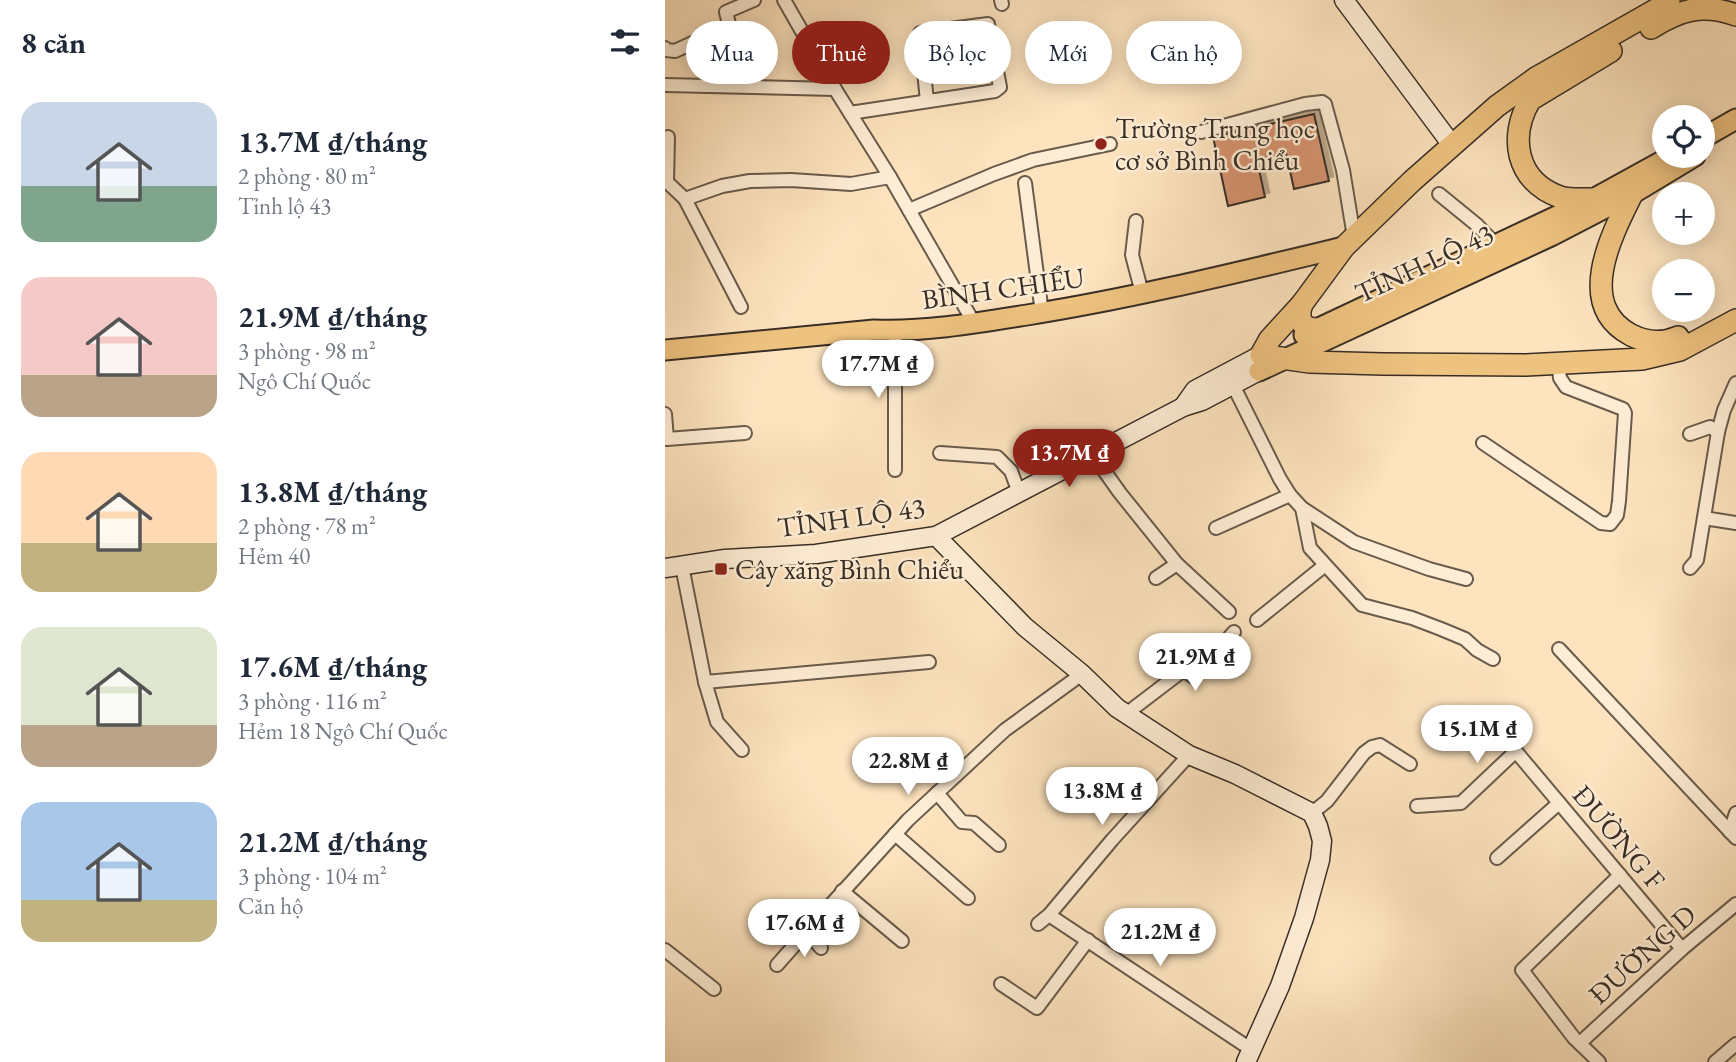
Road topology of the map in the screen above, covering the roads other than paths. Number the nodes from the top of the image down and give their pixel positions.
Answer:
1 (754, 0) edge
2 (784, 0) edge
3 (1344, 0) edge
4 (1669, 0) edge
5 (1736, 15) edge
6 (665, 48) edge
7 (665, 85) edge
8 (835, 89) junction
9 (1530, 100) junction
10 (927, 101) junction
11 (850, 113) junction
12 (1736, 119) edge
13 (1715, 131) edge
14 (1201, 132) dead end
15 (1736, 133) edge
16 (668, 137) dead end
17 (1454, 143) junction
18 (1111, 144) dead end
19 (1715, 144) edge
20 (667, 153) edge
21 (1661, 168) edge
22 (1669, 168) edge
23 (890, 177) junction
24 (1025, 183) dead end
25 (1439, 194) dead end
26 (1632, 194) junction
27 (685, 199) junction
28 (1593, 199) junction
29 (909, 210) junction
30 (1136, 221) dead end
31 (1349, 242) junction
32 (1496, 245) junction
33 (1299, 257) junction
34 (1319, 283) junction
35 (1142, 293) junction
36 (1302, 304) junction
37 (741, 307) dead end
38 (1042, 313) junction
39 (1735, 315) edge
40 (974, 323) junction
41 (1317, 329) junction
42 (895, 331) junction
43 (1652, 342) junction
44 (665, 350) edge
45 (1275, 357) junction
46 (1558, 363) junction
47 (1736, 383) edge
48 (1233, 385) junction
49 (1183, 407) junction
50 (665, 414) edge
51 (1718, 432) junction
52 (745, 433) dead end
53 (1690, 434) dead end
54 (1483, 443) dead end
55 (940, 453) dead end
56 (1093, 455) junction
57 (895, 470) dead end
58 (1019, 493) junction
59 (1290, 495) junction
60 (1302, 508) junction
61 (1704, 518) junction
62 (1736, 523) edge
63 (1216, 528) dead end
64 (936, 536) junction
65 (1177, 564) junction
66 (1324, 565) junction
67 (674, 567) edge
68 (1690, 568) dead end
69 (1156, 578) dead end
70 (1466, 579) dead end
71 (1229, 612) dead end
72 (1257, 620) dead end
73 (1234, 632) dead end
74 (1559, 649) dead end
75 (1493, 659) dead end
76 (929, 662) dead end
77 (1082, 674) junction
78 (705, 682) junction
79 (1126, 714) junction
80 (1492, 723) dead end
81 (742, 750) dead end
82 (1515, 751) junction
83 (1189, 755) junction
84 (1410, 764) dead end
85 (937, 793) junction
86 (1559, 803) junction
87 (1417, 806) dead end
88 (1312, 813) junction
89 (1736, 813) edge
90 (895, 834) junction
91 (1733, 835) edge
92 (999, 845) dead end
93 (1497, 858) dead end
94 (1620, 876) junction
95 (842, 891) junction
96 (968, 898) dead end
97 (1736, 904) edge
98 (1049, 915) junction
99 (1038, 924) dead end
100 (807, 931) junction
101 (1088, 940) junction
102 (902, 941) dead end
103 (821, 948) dead end
104 (1682, 949) junction
105 (667, 956) edge
106 (777, 965) dead end
107 (1001, 984) dead end
108 (714, 989) dead end
109 (1581, 1042) junction
110 (1736, 1044) edge
111 (1249, 1056) edge
112 (1599, 1062) edge
113 (1715, 1062) edge

1 - 6 street
2 - 8 street
3 - 17 main road
4 - 17 highway
5 - 9 highway
7 - 8 street
8 - 11 street
9 - 17 highway
9 - 28 highway
10 - 10 street
10 - 11 street
11 - 23 street
12 - 13 main road
14 - 31 street
15 - 19 main road
16 - 20 street
17 - 31 highway
18 - 29 street
20 - 27 street
21 - 28 main road, TỈNH LỘ 43
22 - 26 main road, TỈNH LỘ 43
23 - 27 street
23 - 29 street
24 - 38 street
25 - 32 street
26 - 43 highway
26 - 45 main road, TỈNH LỘ 43
27 - 37 street
28 - 32 main road, TỈNH LỘ 43
29 - 40 street
30 - 35 street
31 - 33 main road, BÌNH CHIỂU
31 - 34 highway
32 - 41 main road, TỈNH LỘ 43
33 - 34 main road
33 - 35 main road, BÌNH CHIỂU
34 - 36 highway
35 - 38 main road, BÌNH CHIỂU
36 - 41 highway
36 - 45 highway
38 - 40 main road, BÌNH CHIỂU
39 - 43 highway
39 - 46 highway
40 - 42 main road, BÌNH CHIỂU
41 - 45 main road, TỈNH LỘ 43
42 - 44 main road, BÌNH CHIỂU
42 - 57 street
43 - 45 highway
45 - 46 highway
45 - 48 main road, TỈNH LỘ 43
45 - 49 main road, TỈNH LỘ 43
46 - 54 street
47 - 51 street
48 - 49 main road, TỈNH LỘ 43
48 - 59 street
49 - 56 main road, TỈNH LỘ 43
50 - 52 street
51 - 53 street
51 - 61 street
55 - 58 street
56 - 58 main road, TỈNH LỘ 43
56 - 65 street
58 - 64 main road, TỈNH LỘ 43
59 - 60 street
59 - 63 street
60 - 66 street
60 - 70 street
61 - 62 street
61 - 68 street
64 - 67 main road, TỈNH LỘ 43
64 - 77 main road
65 - 69 street
65 - 71 street
66 - 72 street
66 - 75 street
67 - 78 street
73 - 79 street
74 - 91 street
76 - 78 street
77 - 79 main road
77 - 85 street
78 - 81 street
79 - 83 main road
80 - 82 street, ĐƯỜNG F
82 - 86 street, ĐƯỜNG F
82 - 87 street
83 - 88 main road
83 - 98 street
84 - 88 street
85 - 90 street
85 - 92 street
86 - 93 street
86 - 94 street, ĐƯỜNG F
88 - 111 main road
89 - 91 street
90 - 95 street
90 - 96 street
94 - 104 street, ĐƯỜNG F
94 - 109 street
95 - 100 street
95 - 102 street
97 - 104 street, ĐƯỜNG D
98 - 99 street
98 - 101 street
100 - 103 street
100 - 106 street
101 - 107 street
101 - 111 street
104 - 109 street, ĐƯỜNG D
105 - 108 street
109 - 112 street
110 - 113 street

